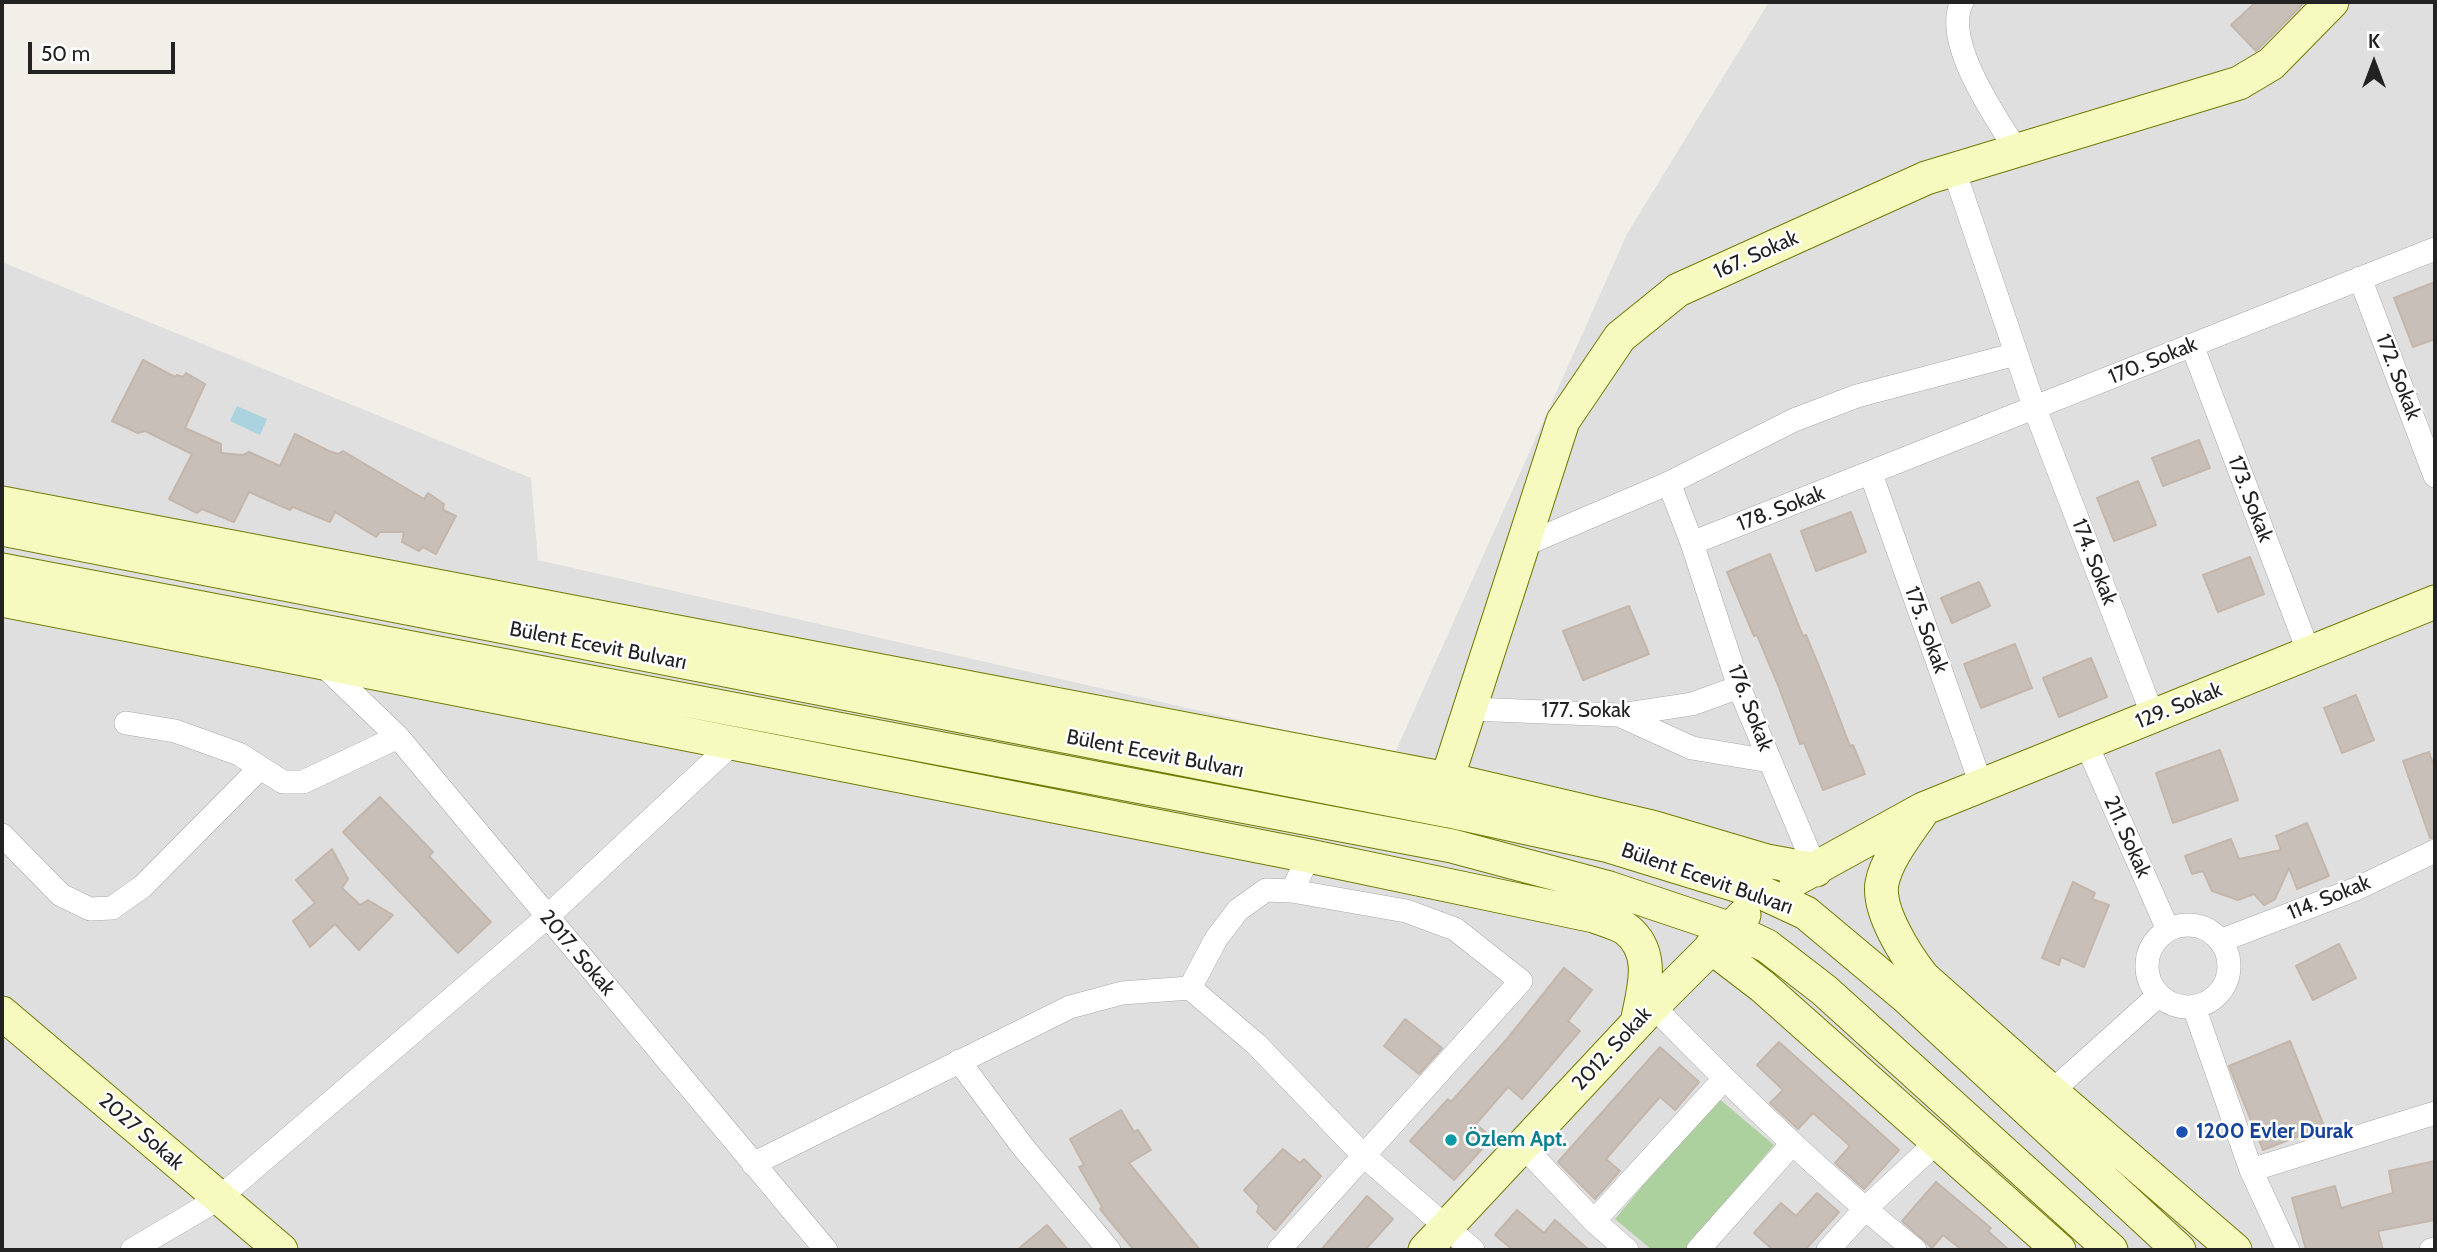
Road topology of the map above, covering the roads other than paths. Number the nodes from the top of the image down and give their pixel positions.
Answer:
1 (1962, 2) edge
2 (2332, 2) edge
3 (2017, 151) junction
4 (1954, 170) junction
5 (2435, 249) edge
6 (2360, 278) junction
7 (2192, 345) junction
8 (2016, 354) junction
9 (2035, 409) junction
10 (1871, 474) junction
11 (2435, 477) edge
12 (1669, 483) junction
13 (2, 503) edge
14 (2, 529) edge
15 (1692, 543) junction
16 (1524, 545) junction
17 (2, 570) edge
18 (2, 600) edge
19 (2435, 602) edge
20 (2309, 653) junction
21 (321, 663) junction
22 (1739, 687) junction
23 (1471, 709) junction
24 (1619, 715) junction
25 (2153, 716) junction
26 (126, 723) dead end
27 (398, 737) junction
28 (734, 742) junction
29 (2086, 743) junction
30 (1770, 761) junction
31 (259, 769) junction
32 (1447, 779) junction
33 (1982, 787) junction
34 (1923, 809) junction
35 (2, 835) edge
36 (2435, 851) edge
37 (1309, 856) junction
38 (1816, 870) junction
39 (1292, 891) junction
40 (1765, 894) junction
41 (547, 918) junction
42 (2168, 930) junction
43 (1721, 938) junction
44 (2220, 941) junction
45 (1914, 986) junction
46 (1190, 988) junction
47 (2159, 995) junction
48 (2194, 1007) junction
49 (2, 1013) edge
50 (1645, 1015) junction
51 (960, 1061) junction
52 (1724, 1079) junction
53 (2040, 1102) junction
54 (2435, 1114) edge
55 (1938, 1141) junction
56 (1792, 1144) junction
57 (1521, 1145) junction
58 (1363, 1155) junction
59 (754, 1164) junction
60 (2251, 1170) junction
61 (218, 1199) junction
62 (1865, 1209) junction
63 (1594, 1221) junction
64 (1436, 1238) edge
65 (132, 1250) edge
66 (281, 1250) edge
67 (826, 1250) edge
68 (1109, 1250) edge
69 (1279, 1250) edge
70 (1473, 1250) edge
71 (1627, 1250) edge
72 (1698, 1250) edge
73 (1828, 1250) edge
74 (1916, 1250) edge
75 (2059, 1250) edge
76 (2110, 1250) edge
77 (2179, 1250) edge
78 (2235, 1250) edge
79 (2288, 1250) edge

1 - 3 street
2 - 3 street, 167. Sokak
3 - 4 street, 167. Sokak
4 - 8 street, 174. Sokak
4 - 16 street, 167. Sokak
5 - 6 street, 170. Sokak
6 - 7 street, 170. Sokak
6 - 11 street, 172. Sokak
7 - 9 street, 170. Sokak
7 - 20 street, 173. Sokak
8 - 9 street, 174. Sokak
8 - 12 street
9 - 10 street, 170. Sokak
9 - 25 street, 174. Sokak
10 - 15 street, 178. Sokak
10 - 33 street, 175. Sokak
12 - 15 street, 176. Sokak
12 - 16 street
13 - 32 street
14 - 40 street, Bülent Ecevit Bulvarı
15 - 22 street, 176. Sokak
16 - 23 street, 167. Sokak
17 - 43 street, Bülent Ecevit Bulvarı
18 - 21 street
19 - 20 street, 129. Sokak
20 - 25 street, 129. Sokak
21 - 27 street, 2017. Sokak
21 - 28 street
22 - 24 street, 177. Sokak
22 - 30 street, 176. Sokak
23 - 24 street, 177. Sokak
23 - 32 street, 167. Sokak
24 - 30 street
25 - 29 street, 129. Sokak
26 - 31 street
27 - 31 street
27 - 41 street, 2017. Sokak
28 - 37 street
28 - 41 street
29 - 33 street, 129. Sokak
29 - 42 street, 211. Sokak
30 - 38 street, 176. Sokak
31 - 35 street
32 - 38 street
33 - 34 street, 129. Sokak
34 - 38 street, 129. Sokak
34 - 45 street
36 - 44 street, 114. Sokak
37 - 39 street
37 - 50 street
38 - 40 street, 2012. Sokak
39 - 46 street
39 - 58 street
40 - 43 street, 2012. Sokak
40 - 45 street, Bülent Ecevit Bulvarı
41 - 59 street, 2017. Sokak
41 - 61 street
42 - 44 street
42 - 47 street
43 - 50 street, 2012. Sokak
43 - 55 street
43 - 76 street, Bülent Ecevit Bulvarı
44 - 48 street
45 - 53 street, Bülent Ecevit Bulvarı
46 - 51 street
46 - 58 street
47 - 48 street
47 - 53 street
48 - 60 street
49 - 61 street, 2027 Sokak
50 - 52 street
50 - 57 street, 2012. Sokak
51 - 59 street
51 - 68 street
52 - 56 street
52 - 63 street
53 - 77 street, Bülent Ecevit Bulvarı
53 - 78 street
54 - 60 street
55 - 62 street
55 - 75 street
56 - 62 street
56 - 72 street
57 - 63 street
57 - 64 street, 2012. Sokak
58 - 64 street
58 - 69 street
59 - 67 street, 2017. Sokak
60 - 79 street
61 - 65 street
61 - 66 street, 2027 Sokak
62 - 73 street
62 - 74 street
63 - 71 street
64 - 70 street

